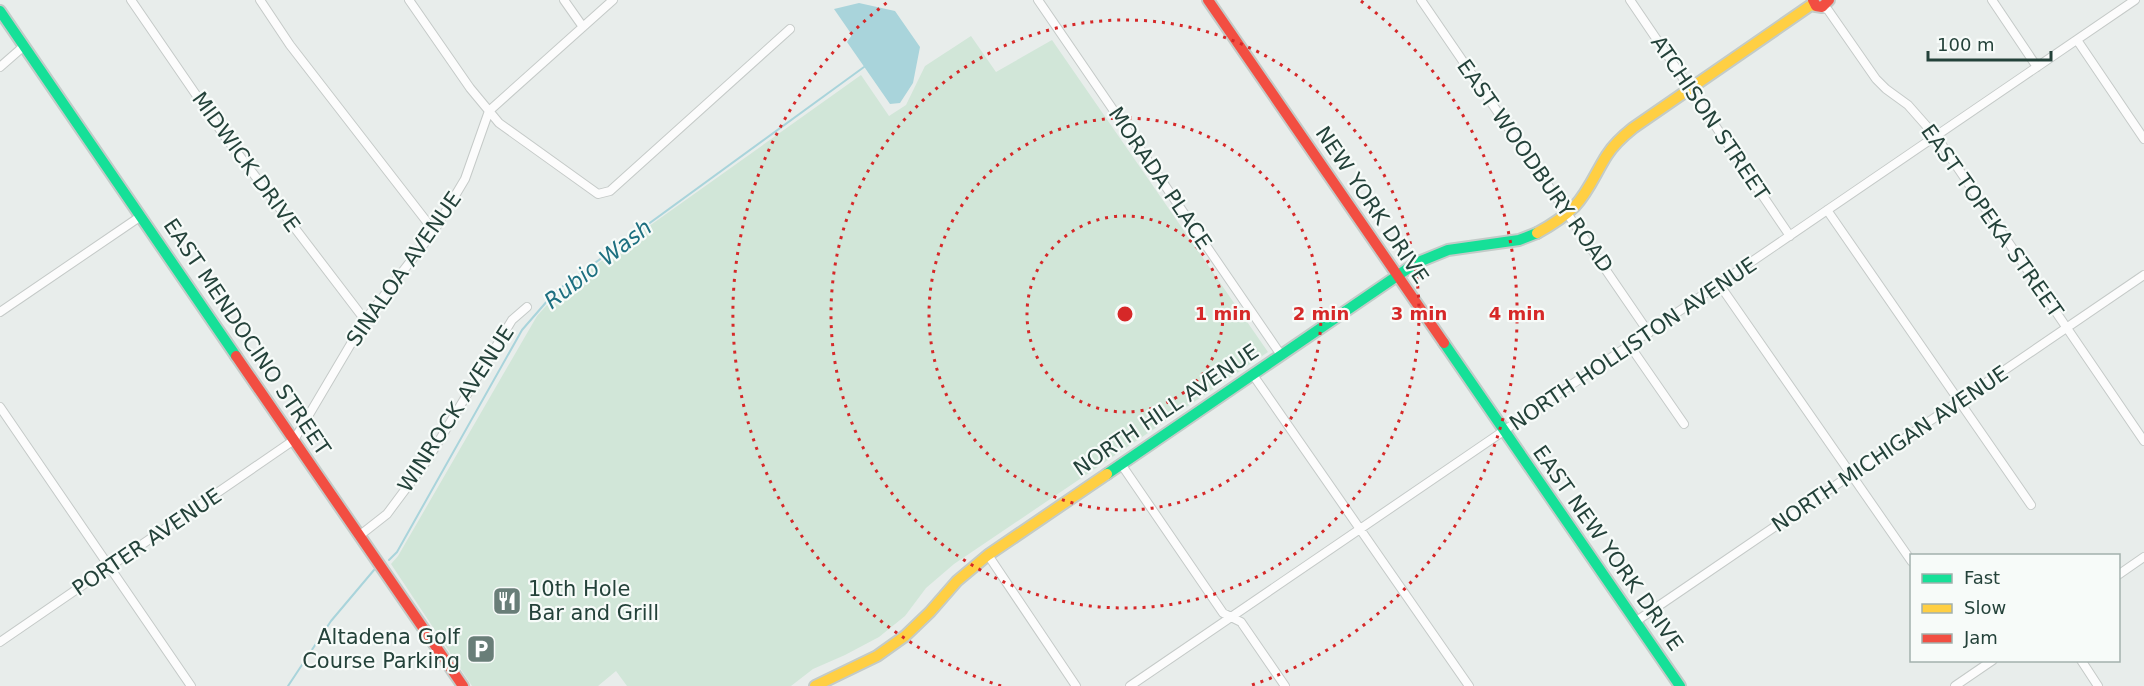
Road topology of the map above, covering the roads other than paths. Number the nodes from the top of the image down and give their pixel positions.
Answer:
1 (131, 0) edge
2 (260, 0) edge
3 (409, 0) edge
4 (564, 0) edge
5 (613, 0) edge
6 (1038, 0) edge
7 (1208, 0) edge
8 (1420, 0) edge
9 (1630, 0) edge
10 (1992, 0) edge
11 (2135, 0) edge
12 (1820, 4) edge
13 (0, 11) edge
14 (583, 27) junction
15 (790, 29) dead end
16 (2077, 40) junction
17 (24, 46) junction
18 (0, 67) edge
19 (2037, 67) junction
20 (1691, 88) junction
21 (489, 111) junction
22 (1935, 136) junction
23 (2144, 139) edge
24 (1827, 210) junction
25 (1567, 213) junction
26 (141, 216) junction
27 (434, 231) junction
28 (1790, 236) junction
29 (2144, 275) edge
30 (1397, 276) junction
31 (1719, 284) junction
32 (527, 307) dead end
33 (0, 312) edge
34 (365, 320) junction
35 (2066, 328) junction
36 (1649, 333) junction
37 (1630, 346) junction
38 (1281, 355) junction
39 (1254, 375) junction
40 (1959, 401) junction
41 (0, 407) edge
42 (1684, 424) dead end
43 (1504, 431) junction
44 (294, 440) junction
45 (2144, 441) edge
46 (1121, 464) junction
47 (1852, 476) junction
48 (2031, 505) dead end
49 (1361, 529) junction
50 (359, 536) junction
51 (988, 555) junction
52 (2144, 557) edge
53 (1910, 561) edge
54 (110, 567) junction
55 (2120, 574) edge
56 (1232, 617) junction
57 (1635, 622) junction
58 (0, 642) edge
59 (2082, 662) edge
60 (1981, 664) edge
61 (191, 686) edge
62 (463, 686) edge
63 (814, 686) edge
64 (1076, 686) edge
65 (1130, 686) edge
66 (1285, 686) edge
67 (1469, 686) edge
68 (1680, 686) edge
69 (1955, 686) edge
70 (2098, 686) edge

1 - 34 street, MIDWICK DRIVE
2 - 27 street
3 - 21 street
4 - 14 street
5 - 14 street, SINALOA AVENUE
6 - 38 street, MORADA PLACE
7 - 30 street, NEW YORK DRIVE
8 - 25 street, EAST WOODBURY ROAD
9 - 20 street, ATCHISON STREET
10 - 19 street
11 - 16 street, NORTH HOLLISTON AVENUE
12 - 20 street, NORTH HILL AVENUE
12 - 22 street, EAST TOPEKA STREET
13 - 17 street, EAST MENDOCINO STREET
14 - 21 street, SINALOA AVENUE
15 - 21 street
16 - 19 street, NORTH HOLLISTON AVENUE
16 - 23 street
17 - 18 street
17 - 26 street, EAST MENDOCINO STREET
19 - 22 street, NORTH HOLLISTON AVENUE
20 - 25 street, NORTH HILL AVENUE
20 - 28 street, ATCHISON STREET
21 - 27 street, SINALOA AVENUE
22 - 24 street, NORTH HOLLISTON AVENUE
22 - 35 street, EAST TOPEKA STREET
24 - 28 street, NORTH HOLLISTON AVENUE
24 - 40 street
25 - 30 street, NORTH HILL AVENUE
25 - 36 street, EAST WOODBURY ROAD
26 - 33 street
26 - 44 street, EAST MENDOCINO STREET
27 - 34 street, SINALOA AVENUE
28 - 31 street, NORTH HOLLISTON AVENUE
29 - 35 street, NORTH MICHIGAN AVENUE
30 - 38 street, NORTH HILL AVENUE
30 - 43 street, NEW YORK DRIVE
31 - 36 street, NORTH HOLLISTON AVENUE
31 - 47 street
32 - 50 street, WINROCK AVENUE
34 - 44 street, SINALOA AVENUE
35 - 40 street, NORTH MICHIGAN AVENUE
35 - 45 street, EAST TOPEKA STREET
36 - 37 street, NORTH HOLLISTON AVENUE
37 - 42 street
37 - 43 street, NORTH HOLLISTON AVENUE
38 - 39 street, NORTH HILL AVENUE
39 - 46 street, NORTH HILL AVENUE
39 - 49 street
40 - 47 street, NORTH MICHIGAN AVENUE
40 - 48 street
41 - 54 street
43 - 49 street, NORTH HOLLISTON AVENUE
43 - 57 street, EAST NEW YORK DRIVE
44 - 50 street, EAST MENDOCINO STREET
44 - 54 street, PORTER AVENUE
46 - 51 street, NORTH HILL AVENUE
46 - 56 street
47 - 53 street
47 - 57 street, NORTH MICHIGAN AVENUE
49 - 56 street, NORTH HOLLISTON AVENUE
49 - 67 street
50 - 62 street, EAST MENDOCINO STREET
51 - 63 street, NORTH HILL AVENUE
51 - 64 street
52 - 55 street
54 - 58 street, PORTER AVENUE
54 - 61 street
56 - 65 street, NORTH HOLLISTON AVENUE
56 - 66 street
57 - 68 street, EAST NEW YORK DRIVE
59 - 70 street
60 - 69 street

